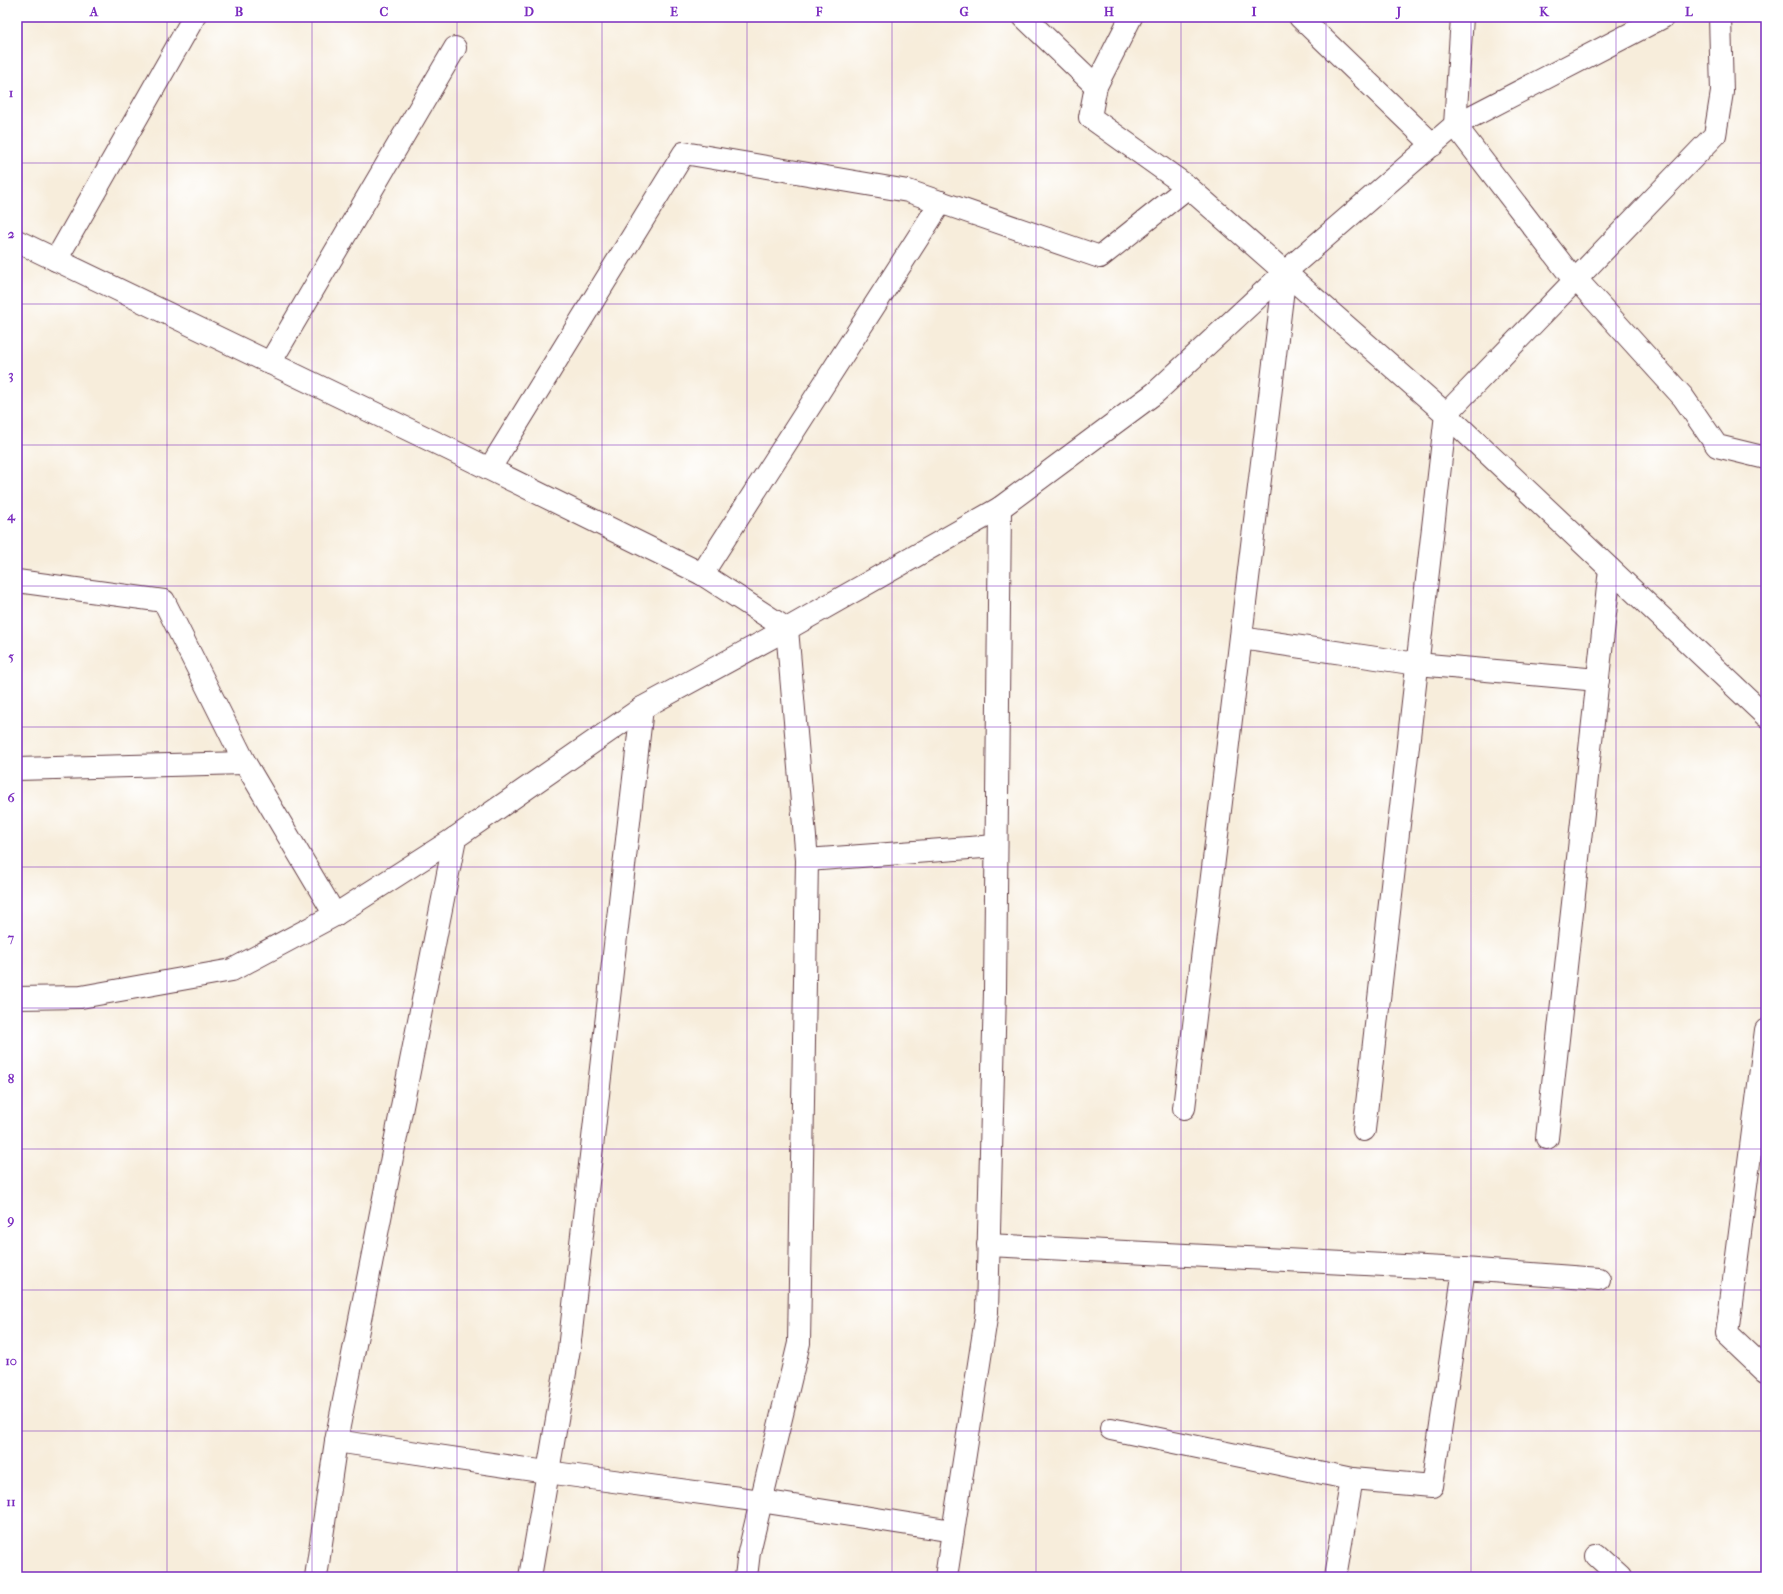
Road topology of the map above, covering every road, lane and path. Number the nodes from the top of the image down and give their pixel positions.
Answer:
1 (194, 17) edge
2 (1024, 17) edge
3 (1131, 17) edge
4 (1300, 17) edge
5 (1462, 17) edge
6 (1663, 17) edge
7 (1720, 17) edge
8 (455, 48) dead end
9 (1096, 86) junction
10 (1455, 125) junction
11 (1432, 145) junction
12 (1188, 187) junction
13 (941, 202) junction
14 (17, 241) edge
15 (56, 260) junction
16 (1284, 272) junction
17 (1576, 279) junction
18 (270, 363) junction
19 (1446, 414) junction
20 (1766, 458) edge
21 (490, 468) junction
22 (1000, 508) junction
23 (1610, 569) junction
24 (702, 574) junction
25 (17, 581) edge
26 (787, 629) junction
27 (1241, 638) junction
28 (1417, 664) junction
29 (1598, 680) junction
30 (642, 708) junction
31 (1766, 716) edge
32 (245, 763) junction
33 (17, 769) edge
34 (455, 838) junction
35 (996, 846) junction
36 (807, 860) junction
37 (335, 915) junction
38 (17, 998) edge
39 (1765, 1040) edge
40 (1184, 1108) dead end
41 (1364, 1130) dead end
42 (1547, 1138) dead end
43 (988, 1245) junction
44 (1464, 1269) junction
45 (1599, 1279) dead end
46 (1766, 1371) edge
47 (1111, 1429) dead end
48 (336, 1441) junction
49 (548, 1472) junction
50 (1352, 1479) junction
51 (762, 1501) junction
52 (953, 1531) junction
53 (316, 1577) edge
54 (530, 1577) edge
55 (746, 1577) edge
56 (946, 1577) edge
57 (1335, 1577) edge
58 (1594, 1577) edge
59 (1620, 1577) edge

1 - 15 street
2 - 9 street
3 - 9 street
4 - 11 street
5 - 10 street
6 - 10 street
7 - 17 street
8 - 18 street
9 - 12 street
10 - 11 street
10 - 17 street
11 - 16 street
12 - 13 street
12 - 16 street
13 - 21 street
13 - 24 street
14 - 15 street
15 - 18 street
16 - 19 street
16 - 22 street
16 - 27 street
17 - 19 street
17 - 20 street
18 - 21 street
19 - 23 street
19 - 28 street
21 - 24 street
22 - 26 street
22 - 35 street
23 - 29 street
23 - 31 street
24 - 26 street
25 - 32 street
26 - 30 street
26 - 36 street
27 - 28 street
27 - 40 street
28 - 29 street
28 - 41 street
29 - 42 street
30 - 34 street
30 - 49 street
32 - 33 street
32 - 37 street
34 - 37 street
34 - 48 street
35 - 36 street
35 - 43 street
36 - 51 street
37 - 38 street
39 - 46 street
43 - 44 street
43 - 52 street
44 - 45 street
44 - 50 street
47 - 50 street
48 - 49 street
48 - 53 street
49 - 51 street
49 - 54 street
50 - 57 street
51 - 52 street
51 - 55 street
52 - 56 street
58 - 59 street

